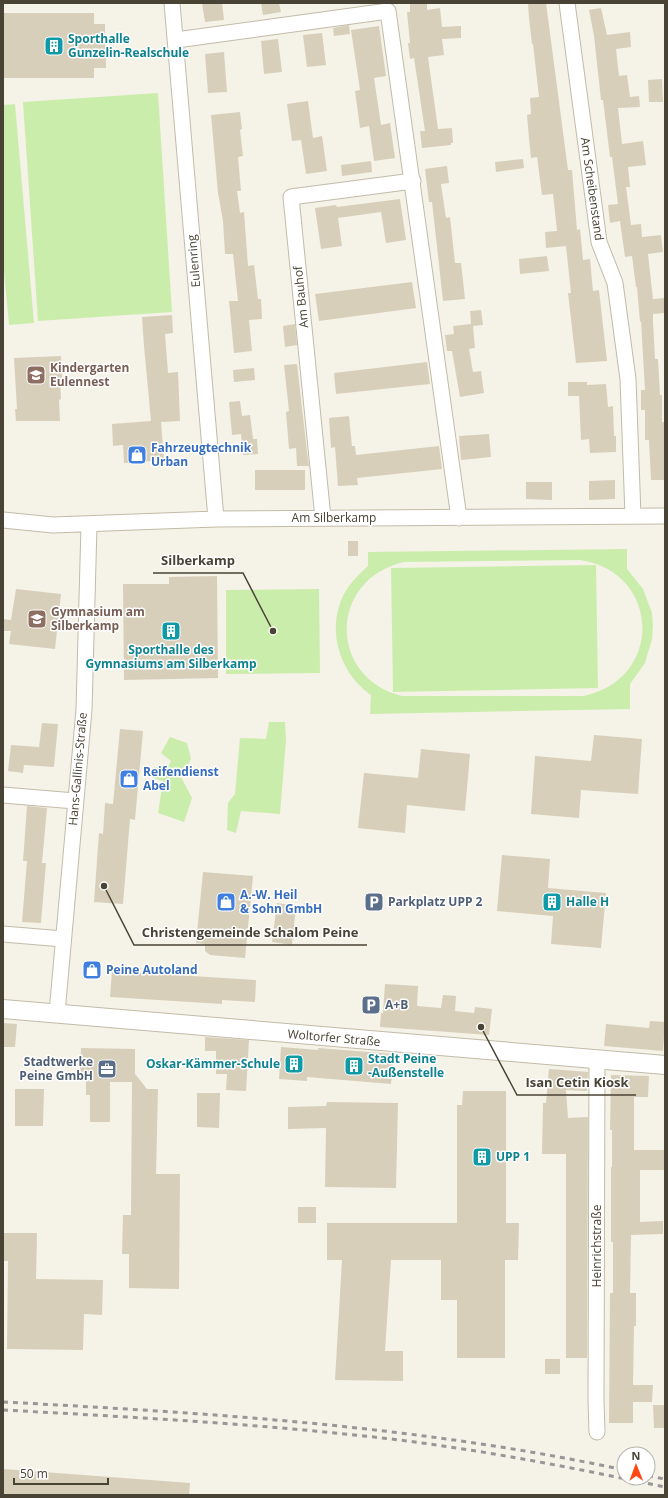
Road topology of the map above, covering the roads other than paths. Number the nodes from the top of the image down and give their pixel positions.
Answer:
1 (172, 3) edge
2 (567, 3) edge
3 (176, 40) junction
4 (413, 181) junction
5 (633, 516) junction
6 (665, 516) edge
7 (323, 518) junction
8 (459, 518) junction
9 (216, 519) junction
10 (3, 520) edge
11 (89, 525) junction
12 (3, 795) edge
13 (75, 801) junction
14 (3, 934) edge
15 (63, 939) junction
16 (3, 1009) edge
17 (57, 1013) junction
18 (597, 1059) junction
19 (665, 1065) edge
20 (597, 1432) dead end

1 - 3 street, Eulenring
2 - 5 street, Am Scheibenstand
3 - 4 street
3 - 9 street, Eulenring
4 - 7 street, Am Bauhof
4 - 8 street
5 - 6 street, Am Silberkamp
5 - 8 street, Am Silberkamp
7 - 8 street, Am Silberkamp
7 - 9 street, Am Silberkamp
9 - 11 street, Am Silberkamp
10 - 11 street, Am Silberkamp
11 - 13 street, Hans-Gallinis-Straße
12 - 13 street
13 - 15 street, Hans-Gallinis-Straße
14 - 15 street
15 - 17 street, Hans-Gallinis-Straße
16 - 17 street, Woltorfer Straße
17 - 18 street, Woltorfer Straße
18 - 19 street, Woltorfer Straße
18 - 20 street, Heinrichstraße

